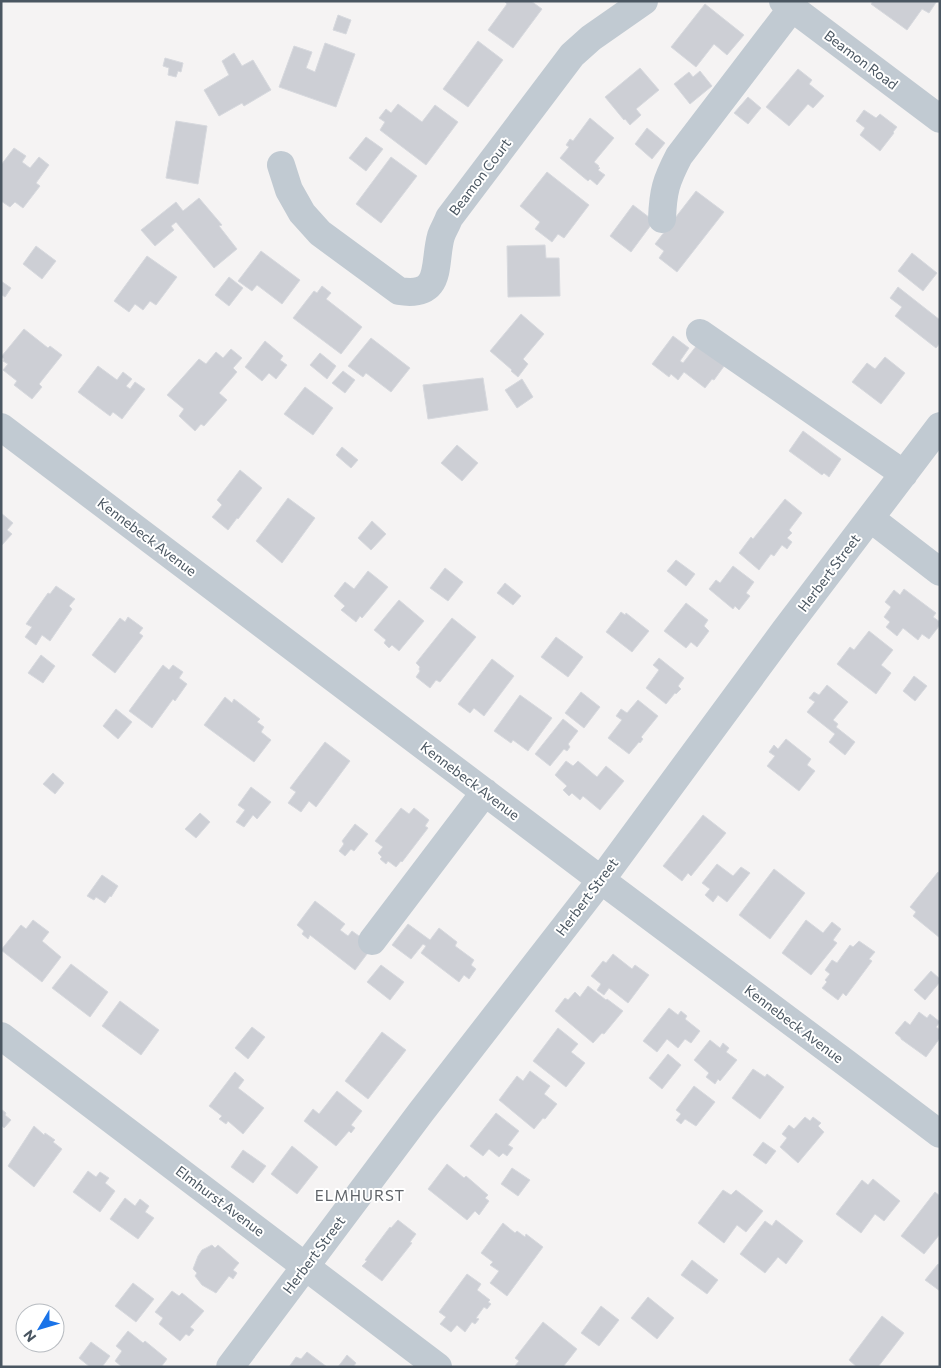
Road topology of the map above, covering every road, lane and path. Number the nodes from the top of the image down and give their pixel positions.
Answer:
1 (644, 1) edge
2 (787, 5) edge
3 (940, 119) edge
4 (281, 165) dead end
5 (662, 219) dead end
6 (700, 333) dead end
7 (940, 426) edge
8 (1, 427) edge
9 (904, 474) junction
10 (870, 518) junction
11 (940, 572) edge
12 (485, 792) junction
13 (601, 880) junction
14 (372, 941) dead end
15 (1, 1036) edge
16 (940, 1134) edge
17 (306, 1266) junction
18 (230, 1367) edge
19 (438, 1367) edge

1 - 4 street, Beamon Court
2 - 3 street, Beamon Road
2 - 5 street
6 - 9 street
7 - 9 street, Herbert Street
8 - 12 street, Kennebeck Avenue
9 - 10 street, Herbert Street
10 - 11 street
10 - 13 street, Herbert Street
12 - 13 street, Kennebeck Avenue
12 - 14 street
13 - 16 street, Kennebeck Avenue
13 - 17 street, Herbert Street
15 - 17 street, Elmhurst Avenue
17 - 18 street, Herbert Street
17 - 19 street, Elmhurst Avenue

